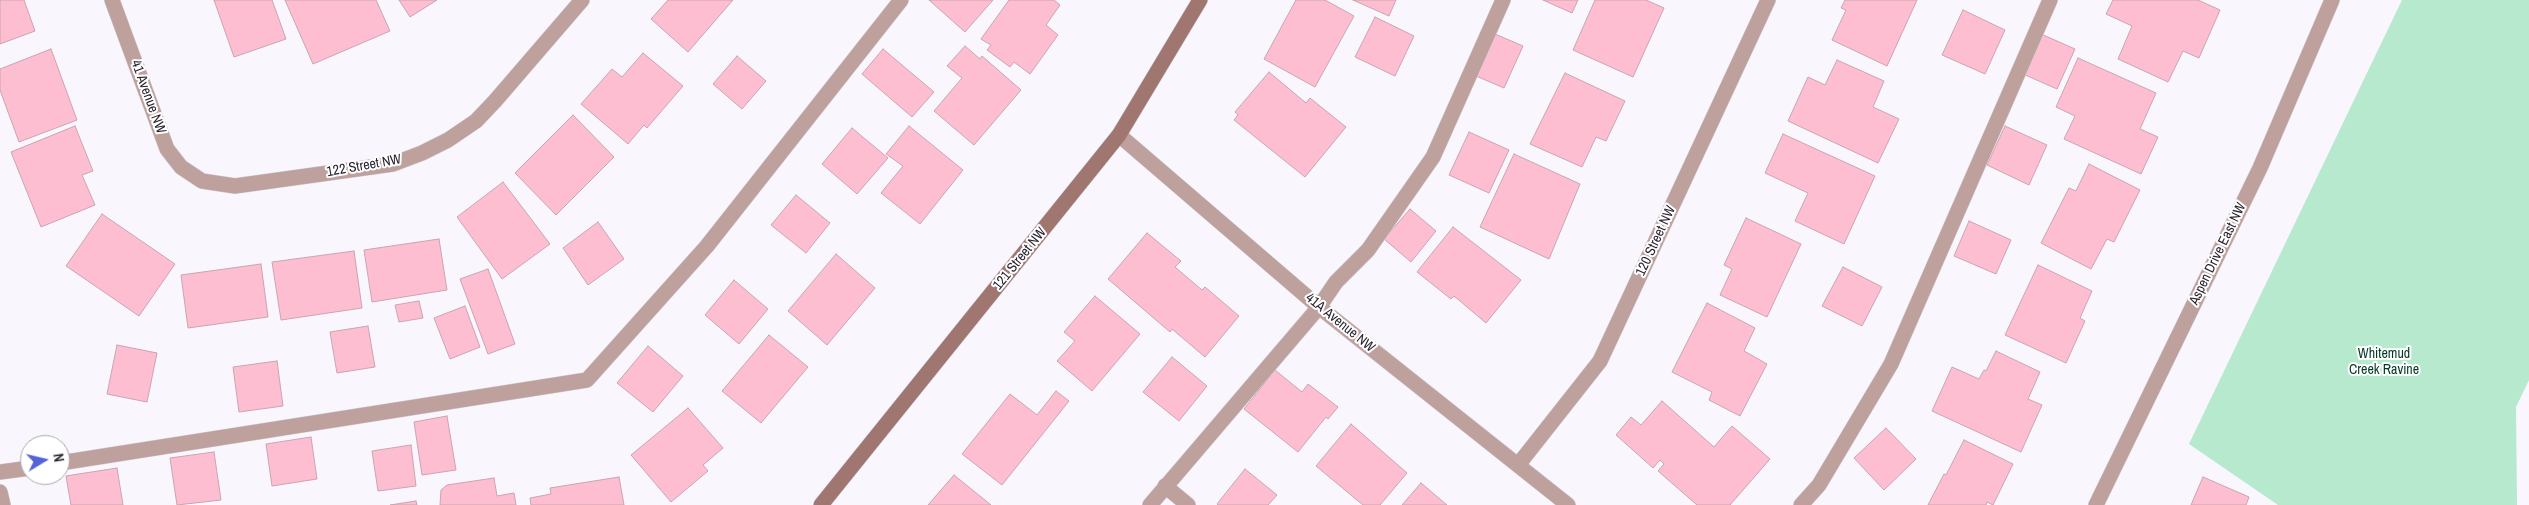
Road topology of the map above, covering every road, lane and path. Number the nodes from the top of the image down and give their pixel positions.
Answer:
1 (112, 0) edge
2 (582, 0) edge
3 (901, 0) edge
4 (1200, 0) edge
5 (1503, 0) edge
6 (1768, 0) edge
7 (2050, 0) edge
8 (2332, 0) edge
9 (1119, 134) junction
10 (202, 182) joint
11 (1319, 307) junction
12 (70, 461) edge
13 (1518, 465) junction
14 (20, 469) edge
15 (0, 472) edge
16 (1165, 486) junction
17 (0, 492) edge
18 (4, 505) edge
19 (821, 505) edge
20 (1150, 505) edge
21 (1188, 505) edge
22 (1568, 505) edge
23 (1801, 505) edge
24 (2096, 505) edge

1 - 10 street, 41 Avenue NW
2 - 10 street, 122 Street NW
3 - 12 street
4 - 9 street, 121 Street NW
5 - 11 street
6 - 13 street, 120 Street NW
7 - 23 street
8 - 24 street, Aspen Drive East NW
9 - 11 street, 41A Avenue NW
9 - 19 street, 121 Street NW
11 - 13 street, 41A Avenue NW
11 - 16 street
13 - 22 street, 41A Avenue NW
14 - 15 street
16 - 20 street
16 - 21 street
17 - 18 street

